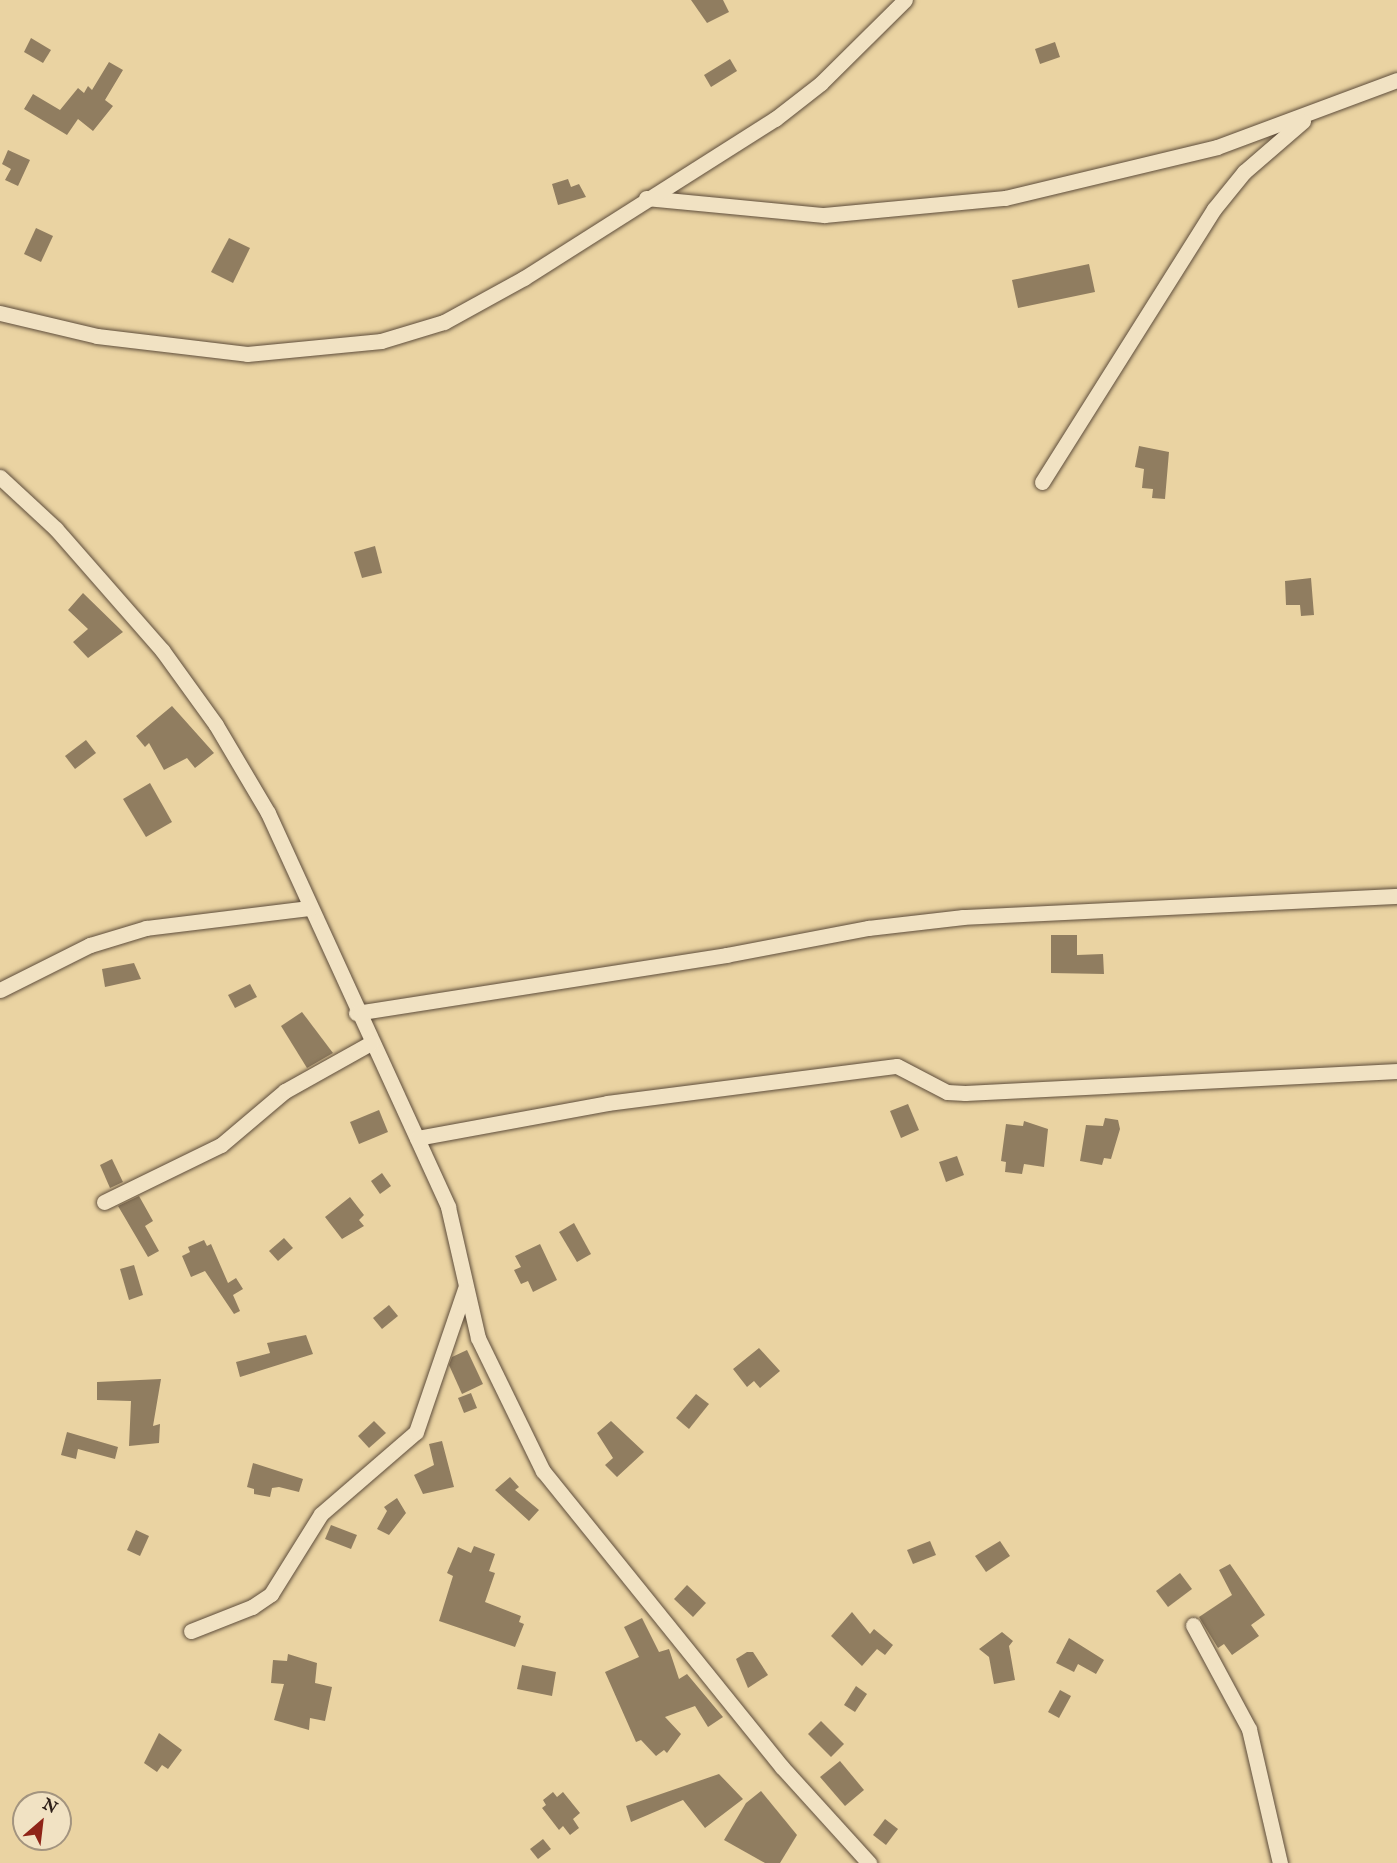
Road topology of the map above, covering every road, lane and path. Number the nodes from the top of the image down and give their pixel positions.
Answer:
1 (905, 0) edge
2 (1397, 80) edge
3 (1310, 115) junction
4 (646, 198) junction
5 (0, 313) edge
6 (0, 477) edge
7 (1042, 482) dead end
8 (1397, 896) edge
9 (310, 908) junction
10 (0, 990) edge
11 (356, 1013) junction
12 (371, 1043) junction
13 (1397, 1071) edge
14 (417, 1138) junction
15 (104, 1202) dead end
16 (465, 1288) junction
17 (1193, 1625) dead end
18 (191, 1631) dead end
19 (869, 1863) edge
20 (1280, 1863) edge

1 - 4 street
2 - 3 street
3 - 4 street
3 - 7 street
4 - 5 street
6 - 9 street
8 - 11 street
9 - 10 street
9 - 11 street
11 - 12 street
12 - 14 street
12 - 15 street
13 - 14 street
14 - 16 street
16 - 18 street
16 - 19 street
17 - 20 street

